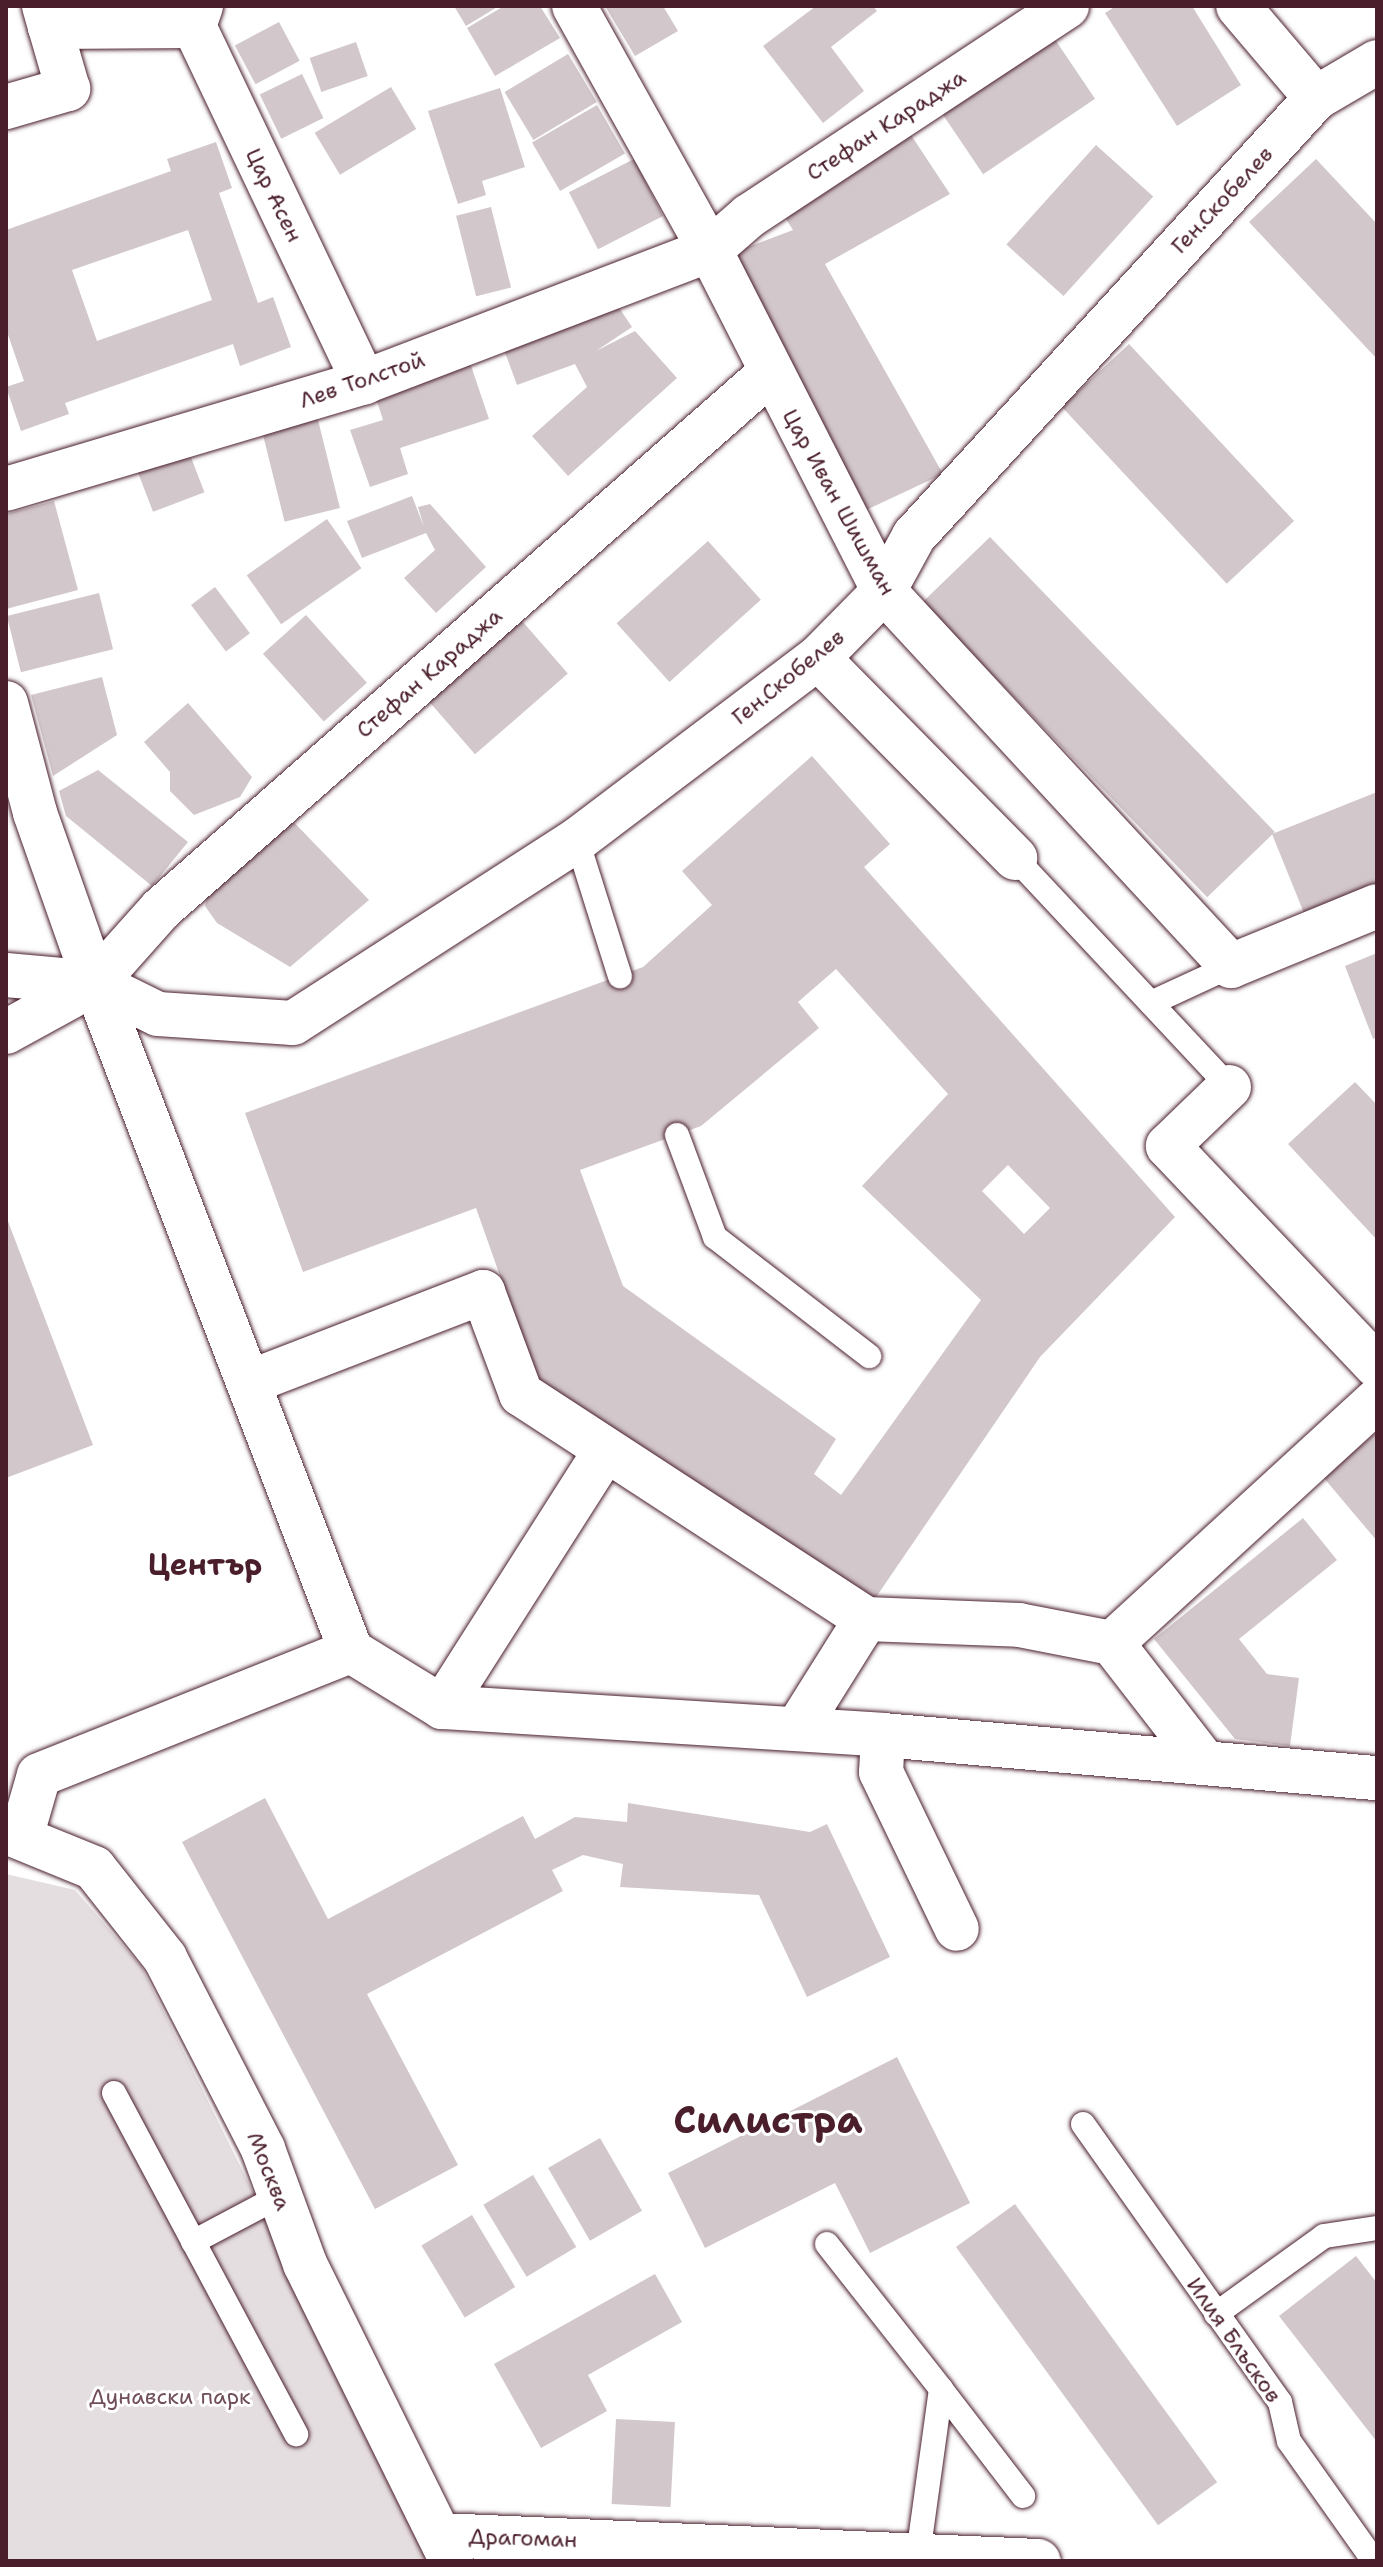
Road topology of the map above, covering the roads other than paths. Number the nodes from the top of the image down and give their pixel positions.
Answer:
1 (574, 6) edge
2 (1067, 6) edge
3 (1238, 6) edge
4 (47, 16) edge
5 (197, 16) edge
6 (1376, 64) edge
7 (1316, 98) junction
8 (6, 107) edge
9 (710, 250) junction
10 (770, 373) junction
11 (364, 382) junction
12 (6, 489) edge
13 (884, 591) junction
14 (818, 658) junction
15 (6, 703) edge
16 (21, 808) edge
17 (577, 840) junction
18 (1015, 858) joint
19 (1377, 906) edge
20 (1231, 966) junction
21 (6, 975) edge
22 (620, 976) dead end
23 (95, 983) junction
24 (1151, 1003) junction
25 (6, 1032) edge
26 (1229, 1087) joint
27 (677, 1135) dead end
28 (869, 1356) dead end
29 (1377, 1366) edge
30 (250, 1382) junction
31 (1377, 1400) edge
32 (606, 1450) junction
33 (866, 1619) junction
34 (1112, 1643) junction
35 (351, 1651) junction
36 (442, 1707) junction
37 (797, 1729) junction
38 (883, 1735) junction
39 (1205, 1763) junction
40 (1377, 1778) edge
41 (14, 1833) edge
42 (957, 1929) dead end
43 (114, 2093) dead end
44 (1083, 2124) dead end
45 (280, 2196) junction
46 (1377, 2228) edge
47 (193, 2242) junction
48 (827, 2244) dead end
49 (1216, 2314) junction
50 (941, 2389) junction
51 (296, 2434) dead end
52 (1023, 2496) dead end
53 (446, 2548) edge
54 (918, 2554) junction
55 (1038, 2561) edge
56 (1374, 2561) edge

1 - 9 street, Цар Иван Шишман
2 - 9 street, Стефан Караджа
3 - 7 street
4 - 5 street
4 - 8 street
5 - 11 street, Цар Асен
6 - 7 street, Ген.Скобелев
7 - 13 street, Ген.Скобелев
9 - 10 street, Цар Иван Шишман
9 - 11 street, Лев Толстой
10 - 13 street, Цар Иван Шишман
10 - 23 street, Стефан Караджа
11 - 12 street, Лев Толстой
13 - 14 street, Ген.Скобелев
13 - 20 street, Цар Иван Шишман
14 - 17 street, Ген.Скобелев
14 - 18 street
15 - 16 street
16 - 23 street
17 - 22 lane
17 - 23 street, Ген.Скобелев
18 - 24 lane
19 - 20 street
20 - 24 lane
21 - 23 street
23 - 25 street, Стефан Караджа
23 - 30 street
24 - 26 lane
26 - 29 street
27 - 28 lane
30 - 32 street
30 - 35 street
31 - 34 street
32 - 33 street
32 - 36 street
33 - 34 street
33 - 37 street
34 - 39 street
35 - 36 street
35 - 41 street
36 - 37 street
37 - 38 street
38 - 39 street
38 - 42 street
39 - 40 street
41 - 45 street, Москва
43 - 47 lane
44 - 49 lane, Илия Блъсков
45 - 47 lane
45 - 53 street, Москва
46 - 49 lane
47 - 51 lane
48 - 50 lane
49 - 56 lane, Илия Блъсков
50 - 52 lane
50 - 54 lane
53 - 54 street, Драгоман
54 - 55 street, Драгоман

